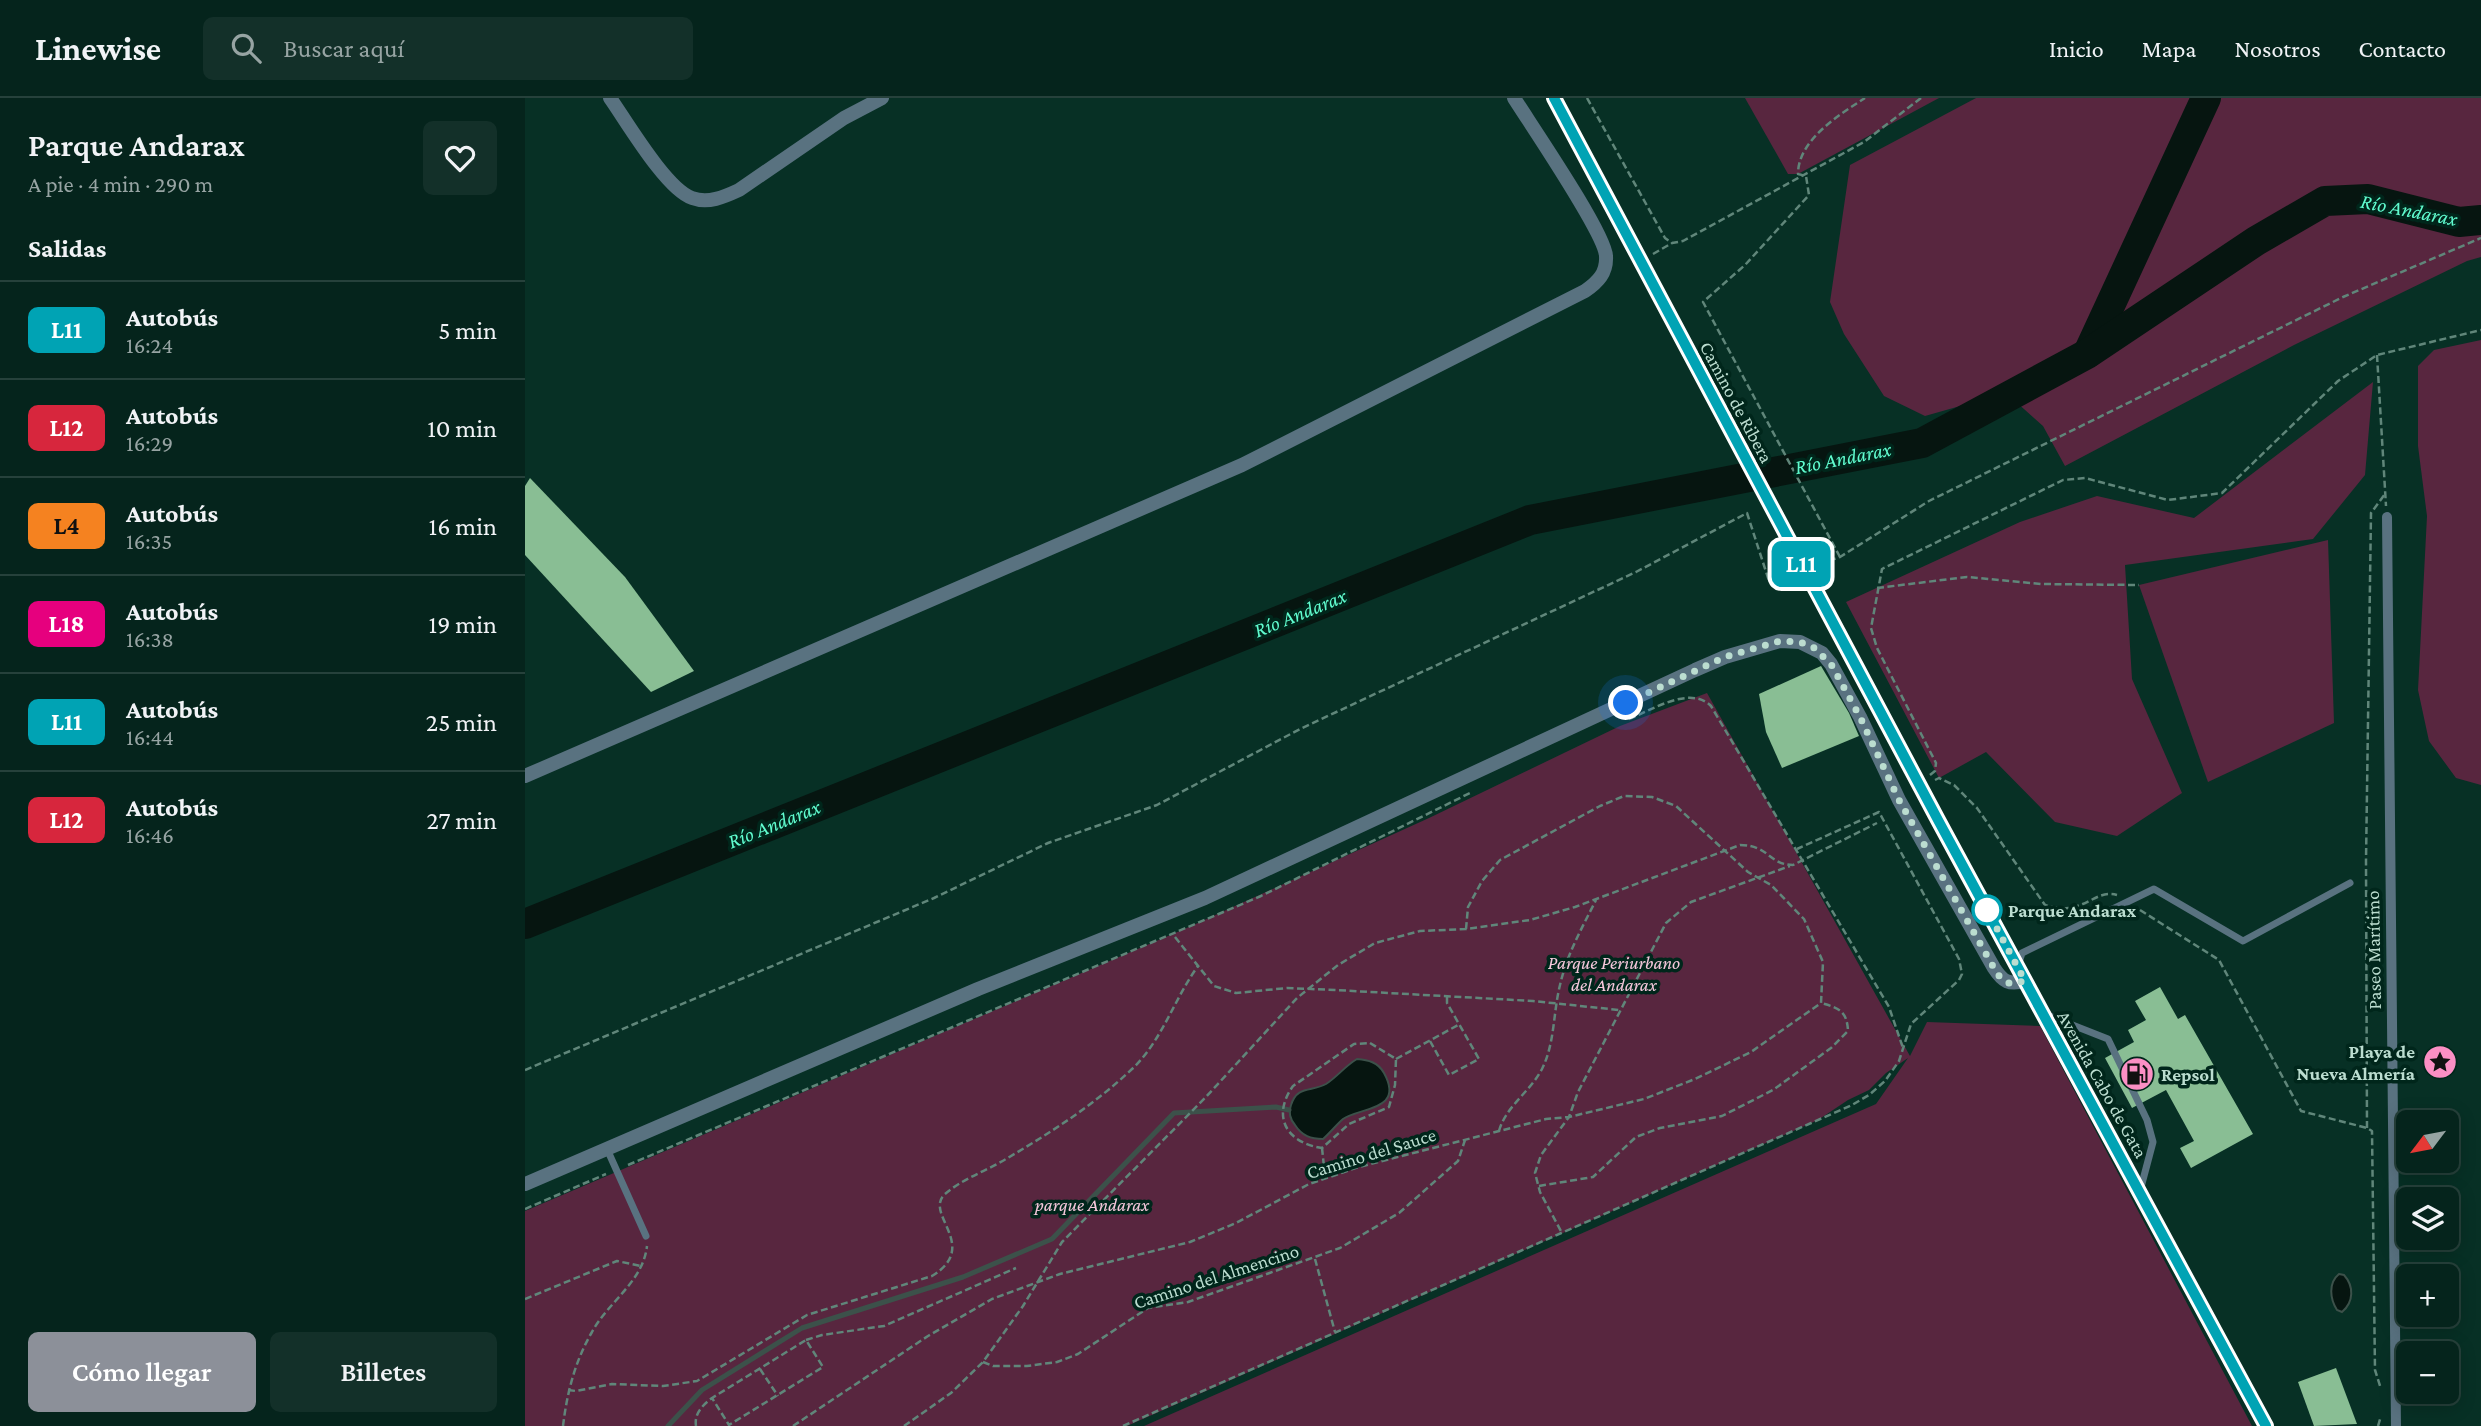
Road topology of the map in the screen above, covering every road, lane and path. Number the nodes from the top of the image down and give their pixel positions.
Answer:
1 (610, 98) edge
2 (882, 98) edge
3 (1514, 98) edge
4 (1554, 98) edge
5 (1587, 98) edge
6 (1865, 98) edge
7 (1921, 98) edge
8 (1806, 176) junction
9 (2481, 238) edge
10 (2481, 330) edge
11 (2377, 355) junction
12 (2385, 494) junction
13 (2387, 517) joint
14 (1840, 557) junction
15 (1817, 565) dead end
16 (1793, 573) dead end
17 (2140, 585) dead end
18 (1877, 589) junction
19 (1623, 722) dead end
20 (1907, 761) joint
21 (525, 776) edge
22 (1924, 782) junction
23 (1478, 789) dead end
24 (1877, 823) dead end
25 (1794, 847) junction
26 (1724, 850) junction
27 (1803, 861) junction
28 (1793, 865) junction
29 (1757, 878) junction
30 (2350, 883) dead end
31 (2119, 896) dead end
32 (1596, 900) junction
33 (2136, 908) dead end
34 (1466, 929) junction
35 (1175, 937) dead end
36 (1198, 966) junction
37 (2017, 967) junction
38 (2025, 981) junction
39 (1309, 989) junction
40 (1447, 996) junction
41 (1557, 1003) junction
42 (1821, 1003) junction
43 (1619, 1010) junction
44 (2043, 1013) junction
45 (1460, 1024) junction
46 (1430, 1041) junction
47 (1903, 1048) junction
48 (1396, 1059) junction
49 (525, 1070) edge
50 (1569, 1117) junction
51 (2367, 1128) junction
52 (1499, 1131) junction
53 (1465, 1140) junction
54 (1322, 1148) junction
55 (607, 1149) junction
56 (1324, 1167) dead end
57 (616, 1170) junction
58 (525, 1184) edge
59 (1539, 1186) junction
60 (2140, 1192) junction
61 (525, 1209) edge
62 (1562, 1233) junction
63 (646, 1236) joint
64 (1315, 1259) junction
65 (641, 1266) junction
66 (1016, 1268) dead end
67 (1037, 1282) junction
68 (525, 1299) edge
69 (1335, 1332) junction
70 (806, 1340) junction
71 (983, 1362) junction
72 (760, 1369) junction
73 (568, 1390) junction
74 (778, 1396) junction
75 (2383, 1396) dead end
76 (712, 1398) junction
77 (2384, 1409) dead end
78 (563, 1426) edge
79 (696, 1426) edge
80 (793, 1426) edge
81 (904, 1426) edge
82 (1123, 1426) edge
83 (2266, 1426) edge
84 (2378, 1426) edge
85 (2396, 1426) edge

1 - 2 street
3 - 21 street
4 - 20 main road, Camino de Ribera
5 - 8 path
6 - 8 path
7 - 8 path
8 - 14 path
9 - 14 path
10 - 11 path
11 - 12 path
11 - 18 path
12 - 13 path
12 - 51 path
13 - 85 street, Paseo Marítimo
14 - 15 path
16 - 49 path
17 - 18 path
18 - 22 path
19 - 25 path
20 - 22 main road, Avenida Cabo de Gata
22 - 31 path
22 - 37 main road, Avenida Cabo de Gata
23 - 57 path
24 - 27 path
25 - 27 path
25 - 47 path
26 - 28 path
26 - 29 path
26 - 32 path
26 - 34 path
27 - 28 path
27 - 47 path
28 - 29 path
29 - 42 path
29 - 43 path
30 - 37 lane
32 - 34 path
32 - 41 path
33 - 51 path
34 - 39 path
35 - 36 path
36 - 39 path
36 - 73 path
37 - 38 main road, Avenida Cabo de Gata
38 - 44 main road, Avenida Cabo de Gata
38 - 55 street
39 - 40 path
39 - 67 path
40 - 41 path
40 - 45 path
41 - 43 path
41 - 52 path
42 - 50 path, Camino del Sauce
42 - 59 path
43 - 50 path
44 - 60 main road, Avenida Cabo de Gata
44 - 60 lane
45 - 46 path
45 - 46 path
46 - 48 path
47 - 62 path
48 - 54 path
48 - 54 path
50 - 52 path, Camino del Sauce
50 - 59 path
51 - 75 path
52 - 53 path, Camino del Sauce
53 - 64 path, Camino del Almencino
53 - 67 path, Camino del Sauce
54 - 56 path
55 - 57 lane
55 - 58 street
57 - 61 path
57 - 63 lane
59 - 62 path
60 - 83 main road, Avenida Cabo de Gata
62 - 69 path
63 - 65 path
64 - 69 path
64 - 71 path, Camino del Almencino
65 - 68 path
65 - 73 path
66 - 70 path
67 - 71 path
67 - 80 path, Camino del Sauce
69 - 82 path
70 - 72 path
70 - 74 path
71 - 81 path
72 - 74 path
72 - 76 path
73 - 78 path
74 - 76 path
76 - 79 path
77 - 84 path

